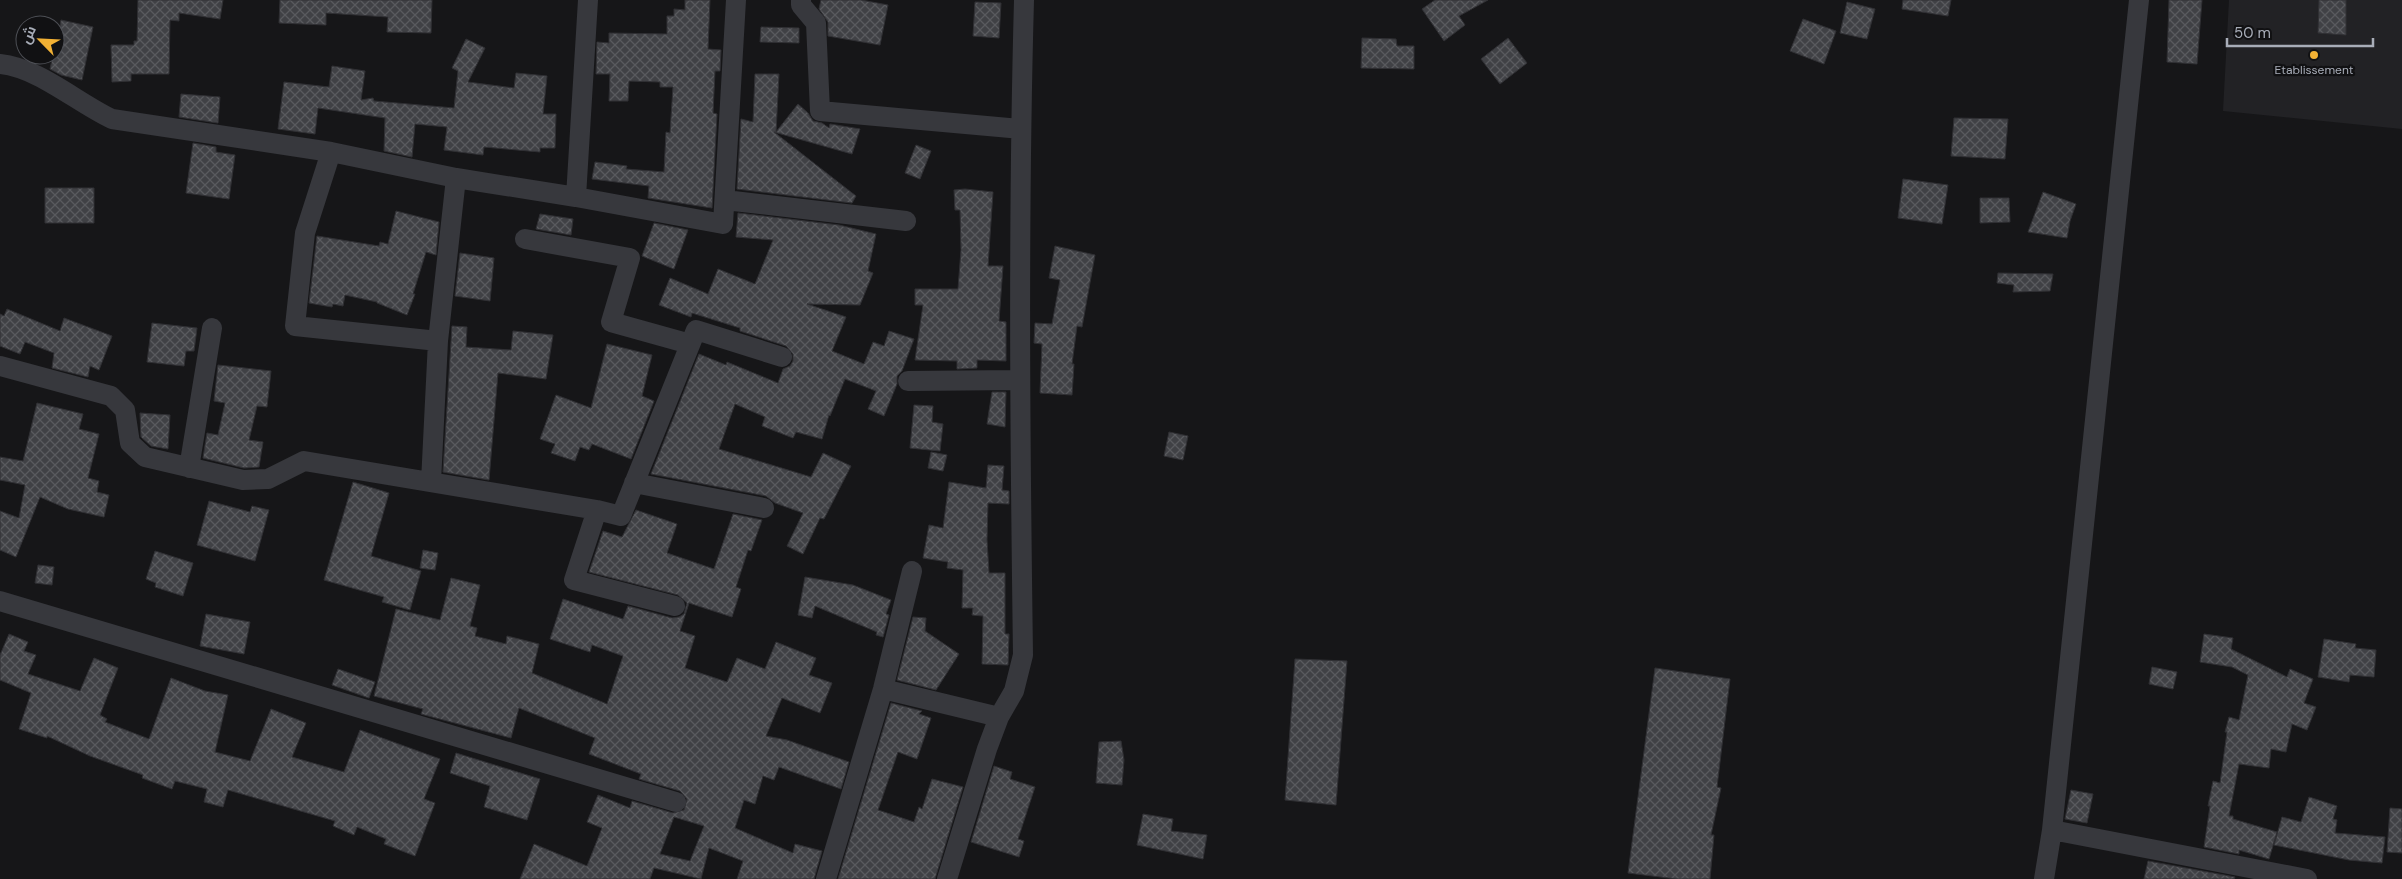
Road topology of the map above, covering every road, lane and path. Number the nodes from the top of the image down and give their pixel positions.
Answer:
1 (588, 0) edge
2 (736, 0) edge
3 (801, 0) edge
4 (1024, 0) edge
5 (2139, 0) edge
6 (0, 64) edge
7 (1020, 129) junction
8 (331, 152) junction
9 (456, 178) junction
10 (576, 197) junction
11 (725, 200) junction
12 (906, 221) dead end
13 (525, 239) dead end
14 (212, 328) dead end
15 (438, 341) junction
16 (690, 344) junction
17 (782, 357) dead end
18 (0, 366) edge
19 (1019, 380) junction
20 (908, 381) dead end
21 (189, 468) junction
22 (431, 482) junction
23 (634, 483) junction
24 (764, 508) dead end
25 (597, 510) junction
26 (912, 571) dead end
27 (0, 601) edge
28 (675, 606) dead end
29 (883, 688) junction
30 (1000, 717) junction
31 (676, 802) dead end
32 (2052, 830) junction
33 (826, 879) edge
34 (947, 879) edge
35 (2044, 879) edge
36 (2307, 879) edge

1 - 10 street
2 - 11 street
3 - 7 street
4 - 7 street
5 - 32 street
6 - 8 street
7 - 19 street
8 - 9 street
8 - 15 street
9 - 10 street
9 - 15 street
10 - 11 street
11 - 12 street
13 - 16 street
14 - 21 street
15 - 22 street
16 - 17 street
16 - 23 street
18 - 21 street
19 - 20 street
19 - 30 street
21 - 22 street
22 - 25 street
23 - 24 street
23 - 25 street
25 - 28 street
26 - 29 street
27 - 31 street
29 - 30 street
29 - 33 street
30 - 34 street
32 - 35 street
32 - 36 street

